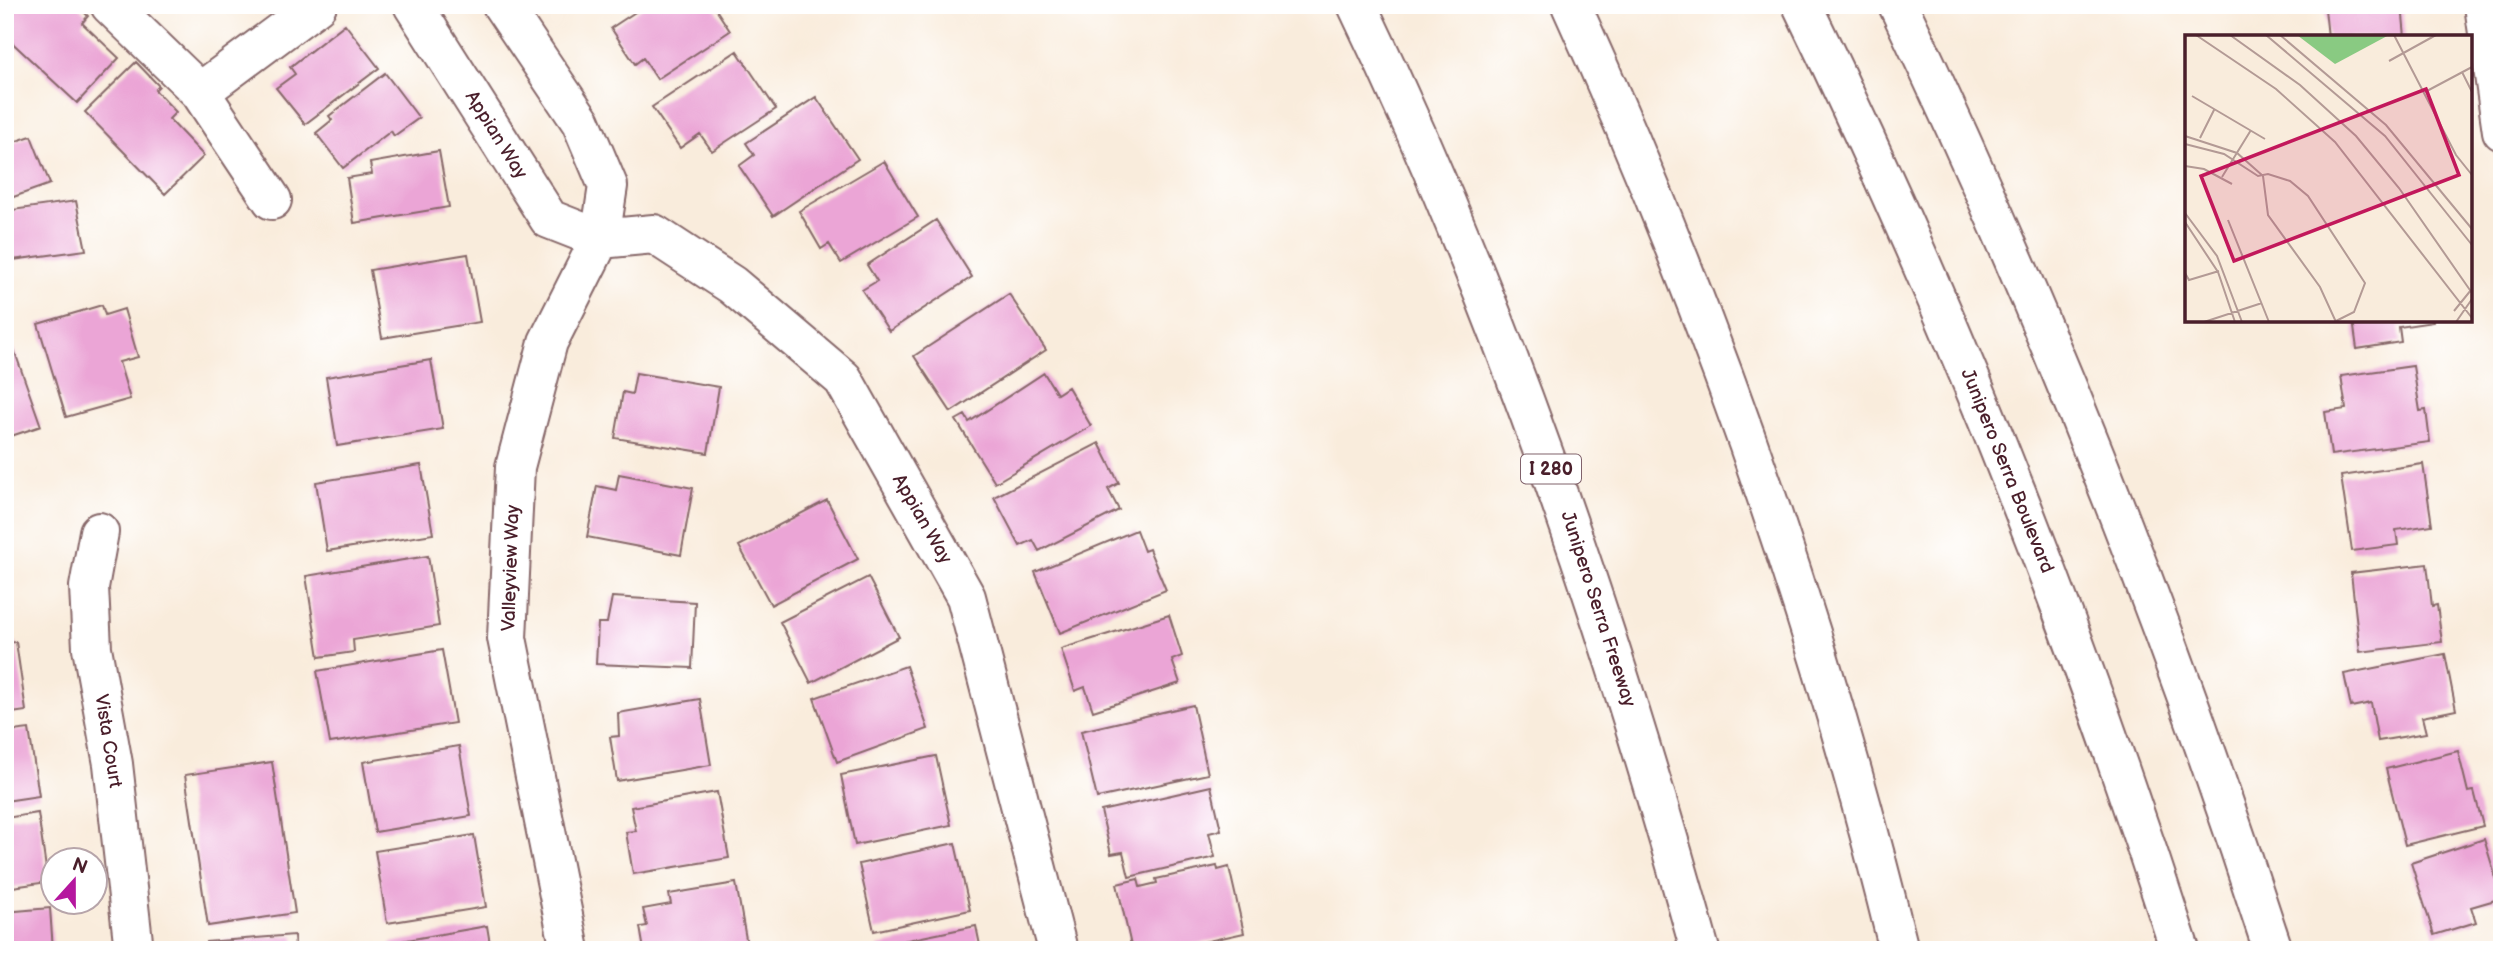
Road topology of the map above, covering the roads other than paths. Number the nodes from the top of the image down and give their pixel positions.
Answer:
1 (110, 5) edge
2 (317, 5) edge
3 (413, 5) edge
4 (502, 5) edge
5 (1357, 5) edge
6 (1571, 5) edge
7 (1802, 5) edge
8 (1898, 5) edge
9 (2491, 19) edge
10 (200, 92) junction
11 (2502, 131) edge
12 (272, 200) dead end
13 (600, 239) junction
14 (99, 532) dead end
15 (134, 950) edge
16 (570, 950) edge
17 (1058, 950) edge
18 (1700, 950) edge
19 (1899, 950) edge
20 (2180, 950) edge
21 (2273, 950) edge

1 - 10 main road
2 - 10 main road
3 - 13 main road, Appian Way
4 - 13 main road
5 - 18 main road, Junipero Serra Freeway / I 280
6 - 19 main road
7 - 20 main road, Junipero Serra Boulevard
8 - 21 main road
9 - 11 main road
10 - 12 main road
13 - 16 main road, Valleyview Way
13 - 17 main road, Appian Way
14 - 15 main road, Vista Court

